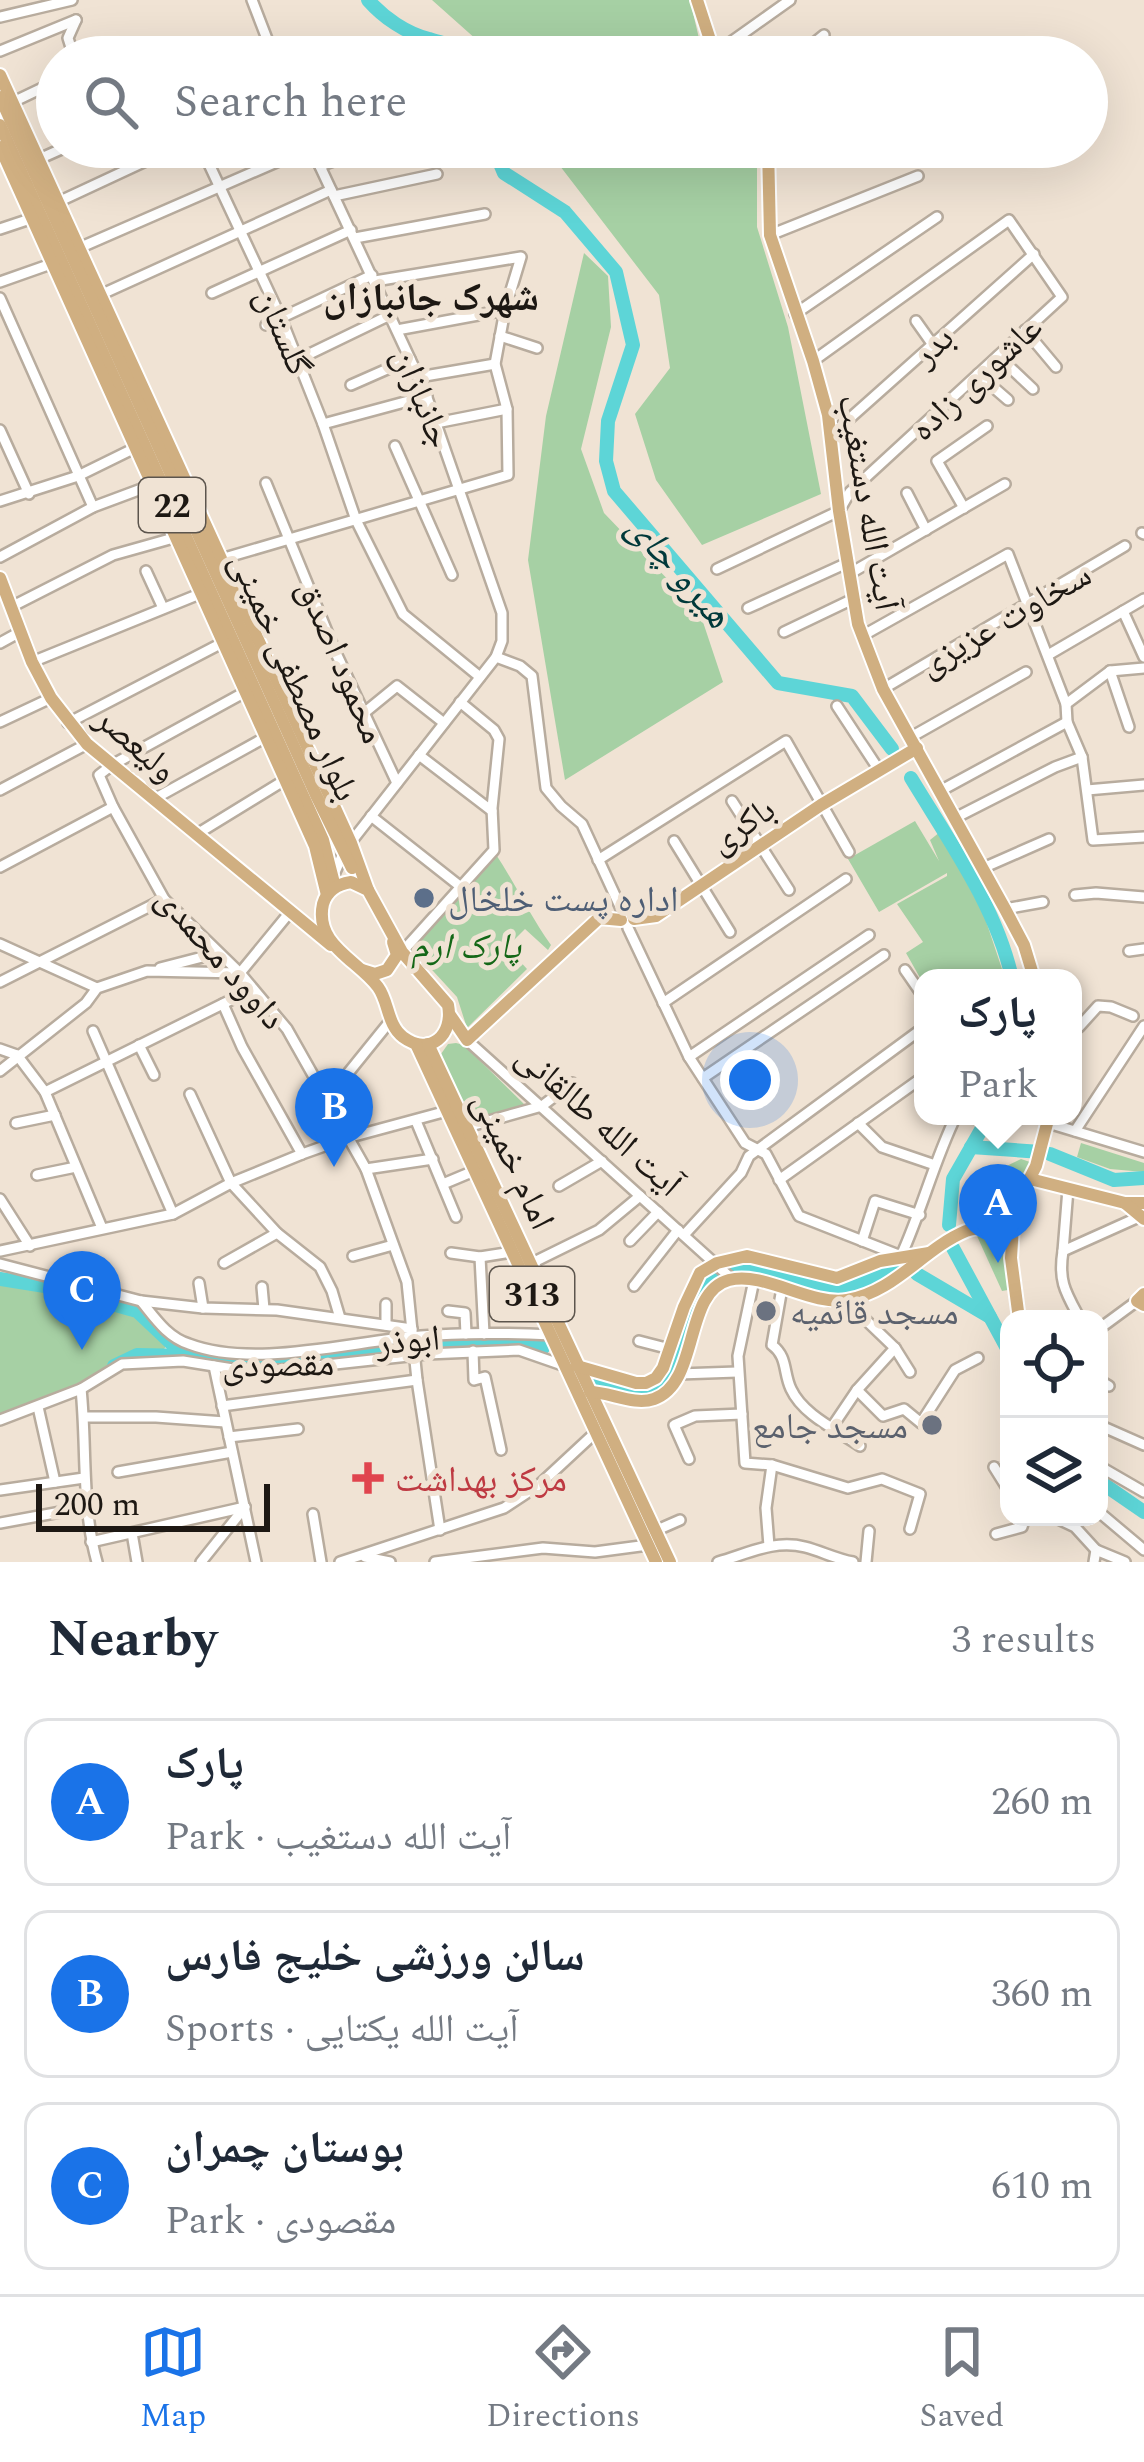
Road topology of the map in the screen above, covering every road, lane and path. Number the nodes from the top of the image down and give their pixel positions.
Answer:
1 (72, 0) edge
2 (253, 0) edge
3 (697, 0) edge
4 (790, 0) edge
5 (0, 16) edge
6 (36, 36) edge
7 (37, 36) edge
8 (69, 36) edge
9 (266, 36) edge
10 (709, 36) edge
11 (742, 36) edge
12 (0, 51) edge
13 (0, 75) edge
14 (36, 89) edge
15 (6, 100) edge
16 (0, 125) edge
17 (0, 148) edge
18 (36, 154) edge
19 (36, 167) edge
20 (36, 168) edge
21 (43, 168) edge
22 (131, 168) edge
23 (211, 168) edge
24 (263, 168) edge
25 (321, 168) edge
26 (768, 168) edge
27 (436, 174) dead end
28 (918, 176) dead end
29 (220, 187) junction
30 (333, 193) junction
31 (58, 202) junction
32 (485, 214) dead end
33 (937, 217) dead end
34 (30, 218) junction
35 (0, 229) edge
36 (240, 231) junction
37 (353, 234) junction
38 (770, 235) junction
39 (79, 248) junction
40 (1034, 254) junction
41 (51, 264) junction
42 (260, 273) junction
43 (373, 278) junction
44 (0, 283) edge
45 (212, 293) dead end
46 (100, 295) junction
47 (0, 298) edge
48 (505, 310) junction
49 (795, 314) junction
50 (390, 315) junction
51 (281, 318) junction
52 (916, 321) dead end
53 (266, 325) dead end
54 (397, 330) junction
55 (1025, 330) junction
56 (500, 336) junction
57 (94, 345) junction
58 (933, 345) junction
59 (537, 348) dead end
60 (998, 356) junction
61 (410, 359) junction
62 (297, 360) junction
63 (813, 362) junction
64 (495, 364) junction
65 (1056, 367) dead end
66 (978, 374) junction
67 (418, 376) junction
68 (351, 385) dead end
69 (1033, 389) dead end
70 (427, 396) junction
71 (1008, 400) dead end
72 (122, 406) junction
73 (507, 409) junction
74 (436, 422) junction
75 (323, 424) junction
76 (987, 426) dead end
77 (0, 430) edge
78 (830, 436) junction
79 (395, 446) dead end
80 (136, 448) junction
81 (79, 476) junction
82 (266, 483) dead end
83 (1005, 484) dead end
84 (152, 485) junction
85 (459, 490) junction
86 (29, 494) junction
87 (907, 494) dead end
88 (0, 501) edge
89 (418, 502) junction
90 (93, 507) junction
91 (915, 508) junction
92 (964, 508) junction
93 (839, 511) junction
94 (902, 512) dead end
95 (356, 520) junction
96 (926, 530) junction
97 (177, 536) junction
98 (291, 539) junction
99 (1125, 547) dead end
100 (0, 556) edge
101 (221, 559) junction
102 (717, 569) dead end
103 (848, 569) junction
104 (146, 571) dead end
105 (452, 575) dead end
106 (0, 578) edge
107 (202, 593) junction
108 (854, 599) junction
109 (1144, 599) edge
110 (1029, 605) junction
111 (10, 607) junction
112 (163, 608) junction
113 (748, 608) dead end
114 (1123, 611) junction
115 (20, 632) junction
116 (784, 632) dead end
117 (862, 636) junction
118 (224, 642) junction
119 (0, 643) edge
120 (1048, 655) junction
121 (496, 657) junction
122 (1144, 657) edge
123 (32, 662) junction
124 (1144, 668) edge
125 (1110, 671) junction
126 (1026, 672) dead end
127 (480, 676) junction
128 (883, 689) junction
129 (247, 692) junction
130 (51, 698) junction
131 (460, 702) junction
132 (1066, 704) junction
133 (837, 706) dead end
134 (364, 712) junction
135 (0, 722) edge
136 (1067, 722) junction
137 (68, 723) junction
138 (444, 723) junction
139 (1129, 727) dead end
140 (266, 736) junction
141 (914, 742) junction
142 (87, 744) junction
143 (419, 755) junction
144 (1082, 757) junction
145 (112, 765) junction
146 (879, 770) junction
147 (285, 780) junction
148 (397, 783) junction
149 (1144, 785) edge
150 (0, 790) edge
151 (940, 790) junction
152 (1087, 790) junction
153 (154, 799) junction
154 (732, 801) dead end
155 (821, 805) junction
156 (112, 807) junction
157 (492, 811) junction
158 (371, 816) junction
159 (955, 818) junction
160 (197, 834) junction
161 (1144, 836) edge
162 (1048, 839) dead end
163 (674, 841) dead end
164 (347, 847) junction
165 (760, 847) junction
166 (849, 852) dead end
167 (598, 860) junction
168 (0, 867) edge
169 (982, 868) junction
170 (846, 879) dead end
171 (460, 887) junction
172 (702, 887) junction
173 (364, 888) junction
174 (789, 890) dead end
175 (329, 893) junction
176 (1075, 895) dead end
177 (1144, 897) edge
178 (164, 899) junction
179 (1043, 902) dead end
180 (1005, 909) junction
181 (290, 912) junction
182 (627, 920) junction
183 (730, 932) dead end
184 (391, 934) junction
185 (869, 935) dead end
186 (0, 944) edge
187 (331, 945) junction
188 (1144, 949) edge
189 (1129, 951) dead end
190 (402, 952) junction
191 (218, 953) junction
192 (884, 956) dead end
193 (38, 962) junction
194 (1031, 969) edge
195 (361, 970) junction
196 (905, 970) dead end
197 (147, 971) junction
198 (240, 973) junction
199 (0, 982) edge
200 (914, 983) edge
201 (97, 988) junction
202 (252, 989) junction
203 (782, 995) junction
204 (663, 1003) junction
205 (223, 1004) junction
206 (450, 1015) junction
207 (795, 1016) junction
208 (1133, 1016) dead end
209 (391, 1020) junction
210 (1082, 1021) edge
211 (1144, 1026) edge
212 (93, 1031) dead end
213 (914, 1035) edge
214 (467, 1040) junction
215 (422, 1044) junction
216 (139, 1046) junction
217 (0, 1049) edge
218 (17, 1055) junction
219 (689, 1057) junction
220 (105, 1063) junction
221 (0, 1071) edge
222 (154, 1075) dead end
223 (703, 1078) junction
224 (572, 1083) dead end
225 (914, 1084) edge
226 (45, 1092) junction
227 (190, 1094) dead end
228 (328, 1098) junction
229 (542, 1106) junction
230 (447, 1111) junction
231 (55, 1115) junction
232 (416, 1120) junction
233 (1082, 1120) edge
234 (16, 1123) dead end
235 (858, 1124) junction
236 (952, 1125) edge
237 (1047, 1125) edge
238 (1062, 1125) edge
239 (1079, 1125) edge
240 (466, 1127) junction
241 (1075, 1131) junction
242 (347, 1138) junction
243 (1144, 1139) edge
244 (1140, 1151) edge
245 (753, 1153) junction
246 (302, 1154) junction
247 (433, 1160) junction
248 (602, 1162) junction
249 (934, 1165) junction
250 (76, 1167) junction
251 (366, 1169) junction
252 (474, 1171) junction
253 (1033, 1173) junction
254 (38, 1175) dead end
255 (779, 1180) junction
256 (231, 1183) junction
257 (443, 1184) junction
258 (559, 1186) dead end
259 (1068, 1190) junction
260 (640, 1196) junction
261 (0, 1199) edge
262 (658, 1212) junction
263 (1143, 1213) edge
264 (173, 1214) junction
265 (920, 1215) junction
266 (456, 1217) dead end
267 (1012, 1225) junction
268 (102, 1228) junction
269 (277, 1233) junction
270 (681, 1233) junction
271 (630, 1241) dead end
272 (862, 1241) junction
273 (393, 1245) junction
274 (30, 1246) junction
275 (0, 1251) edge
276 (1063, 1251) junction
277 (452, 1252) dead end
278 (512, 1252) junction
279 (930, 1252) junction
280 (353, 1256) dead end
281 (902, 1256) junction
282 (480, 1257) junction
283 (224, 1263) dead end
284 (717, 1263) junction
285 (0, 1264) edge
286 (530, 1264) junction
287 (731, 1279) junction
288 (754, 1280) junction
289 (199, 1283) dead end
290 (634, 1286) dead end
291 (262, 1287) dead end
292 (782, 1288) junction
293 (845, 1300) junction
294 (1142, 1300) edge
295 (141, 1301) junction
296 (386, 1304) dead end
297 (202, 1308) junction
298 (263, 1310) junction
299 (1017, 1310) edge
300 (1075, 1310) edge
301 (448, 1311) dead end
302 (340, 1318) junction
303 (1108, 1323) edge
304 (386, 1325) junction
305 (412, 1332) junction
306 (466, 1334) junction
307 (484, 1334) junction
308 (552, 1335) junction
309 (639, 1341) dead end
310 (895, 1348) junction
311 (670, 1349) junction
312 (472, 1351) junction
313 (414, 1355) junction
314 (978, 1358) dead end
315 (214, 1366) junction
316 (571, 1366) junction
317 (737, 1372) junction
318 (910, 1372) dead end
319 (679, 1374) junction
320 (417, 1380) junction
321 (81, 1389) junction
322 (857, 1390) junction
323 (590, 1392) junction
324 (222, 1406) junction
325 (38, 1407) junction
326 (742, 1414) junction
327 (84, 1418) junction
328 (0, 1420) edge
329 (225, 1423) junction
330 (832, 1427) junction
331 (298, 1429) dead end
332 (1108, 1429) edge
333 (596, 1432) junction
334 (229, 1437) junction
335 (1144, 1445) edge
336 (860, 1446) dead end
337 (501, 1450) dead end
338 (232, 1452) junction
339 (689, 1459) dead end
340 (772, 1465) junction
341 (994, 1467) dead end
342 (1108, 1471) edge
343 (118, 1472) dead end
344 (1000, 1477) edge
345 (84, 1478) junction
346 (55, 1482) junction
347 (0, 1490) edge
348 (1144, 1492) edge
349 (88, 1507) junction
350 (245, 1507) junction
351 (313, 1514) dead end
352 (680, 1520) dead end
353 (1108, 1520) edge
354 (0, 1523) edge
355 (1022, 1526) edge
356 (1074, 1526) edge
357 (910, 1529) dead end
358 (440, 1530) junction
359 (869, 1531) dead end
360 (132, 1533) junction
361 (996, 1534) dead end
362 (651, 1538) junction
363 (91, 1542) junction
364 (769, 1546) junction
365 (808, 1547) junction
366 (1144, 1550) edge
367 (1095, 1556) edge
368 (350, 1560) edge
369 (733, 1560) edge
370 (97, 1562) edge
371 (137, 1562) edge
372 (201, 1562) edge
373 (256, 1562) edge
374 (320, 1562) edge
375 (389, 1562) edge
376 (435, 1562) edge
377 (656, 1562) edge
378 (670, 1562) edge
379 (718, 1562) edge
380 (807, 1562) edge
381 (853, 1562) edge
382 (866, 1562) edge
383 (1125, 1562) edge

1 - 5 street
2 - 9 street
3 - 10 main road
4 - 11 street
6 - 12 street
7 - 8 street
13 - 15 main road
14 - 15 street
15 - 18 main road
15 - 19 main road, بلوار مصطفی خمینی / 22
16 - 57 main road, بلوار مصطفی خمینی / 22
17 - 34 main road
20 - 164 main road, بلوار مصطفی خمینی / 22
21 - 31 main road
22 - 31 street
23 - 29 street, گلستان
24 - 29 street
25 - 30 street, جانبازان
26 - 38 main road, آیت الله دستغیب
27 - 30 street
28 - 38 street
29 - 36 street, گلستان
29 - 39 street
30 - 36 street
30 - 37 street, جانبازان
31 - 39 main road
32 - 37 street
33 - 49 street
34 - 35 street
34 - 41 main road
36 - 42 street, گلستان
36 - 46 street
37 - 42 street
37 - 43 street, جانبازان
38 - 49 main road, آیت الله دستغیب
39 - 46 main road
40 - 55 street, عاشوری زاده
40 - 58 street, بدر
40 - 63 street
41 - 44 street
41 - 57 main road
42 - 45 street
42 - 51 street, گلستان
43 - 48 street
43 - 50 street, جانبازان
43 - 51 street
46 - 101 main road
47 - 81 street
48 - 54 street
48 - 56 street
49 - 63 main road, آیت الله دستغیب
50 - 54 street, جانبازان
50 - 62 street
51 - 53 street
51 - 62 street, گلستان
52 - 58 street
54 - 61 street, جانبازان
55 - 60 street, عاشوری زاده
55 - 65 street
56 - 59 street
56 - 64 street
57 - 72 main road, بلوار مصطفی خمینی / 22
58 - 78 street, بدر
60 - 66 street, عاشوری زاده
60 - 69 street
61 - 67 street, جانبازان
61 - 68 street
62 - 75 street, گلستان
63 - 78 main road, آیت الله دستغیب
64 - 67 street
64 - 73 street
66 - 71 street
66 - 93 street, عاشوری زاده
67 - 70 street, جانبازان
70 - 74 street, جانبازان
70 - 75 street
72 - 80 main road
72 - 175 main road, بلوار مصطفی خمینی / 22
73 - 74 street
73 - 85 street
74 - 85 street, جانبازان
75 - 95 street, گلستان
76 - 92 street
77 - 86 street
78 - 93 main road, آیت الله دستغیب
79 - 89 street
80 - 81 street
80 - 84 main road
81 - 86 street
81 - 90 street
82 - 98 street, محمود اصدق
83 - 92 street
84 - 90 street
84 - 97 main road
85 - 89 street
85 - 121 street, جانبازان
86 - 88 street
87 - 91 street
89 - 95 street
89 - 105 street
90 - 100 street
91 - 94 street
91 - 96 street
92 - 96 street
93 - 102 street
93 - 103 main road, آیت الله دستغیب
95 - 98 street
95 - 127 street, گلستان
96 - 103 street
97 - 107 main road
97 - 111 street
98 - 101 street
98 - 134 street, محمود اصدق
99 - 110 street, سخاوت عزیزی
101 - 164 main road
103 - 108 main road, آیت الله دستغیب
103 - 113 street
104 - 112 street
106 - 111 main road, ولیعصر
107 - 112 street
107 - 118 main road
108 - 116 street
108 - 117 main road, آیت الله دستغیب
109 - 114 street
110 - 117 street
110 - 120 street
110 - 128 street, سخاوت عزیزی
111 - 115 main road, ولیعصر
112 - 123 street
114 - 120 street
114 - 122 street
115 - 119 street
115 - 123 main road, ولیعصر
117 - 128 main road, آیت الله دستغیب
118 - 129 main road
118 - 137 street
120 - 132 street
121 - 127 street
121 - 167 street
123 - 130 main road, ولیعصر
124 - 125 street
125 - 132 street
125 - 139 street
126 - 141 street
127 - 131 street
128 - 141 main road, آیت الله دستغیب
129 - 140 main road
129 - 145 street
130 - 135 street
130 - 137 main road, ولیعصر
131 - 138 street
131 - 157 street
132 - 136 street
133 - 146 street
134 - 138 street
134 - 148 street, محمود اصدق
136 - 144 street
136 - 151 street
137 - 142 main road, ولیعصر
138 - 143 street
140 - 147 main road
140 - 153 street
141 - 146 main road, باکری
141 - 151 main road, آیت الله دستغیب
142 - 145 main road, ولیعصر
142 - 150 street
143 - 148 street
143 - 157 street
144 - 152 street
144 - 159 street
145 - 153 main road, ولیعصر
145 - 156 street, داوود محمدی
146 - 155 main road, باکری
147 - 160 street
147 - 175 main road
148 - 158 street
149 - 152 street
151 - 159 main road, آیت الله دستغیب
152 - 161 street
153 - 160 main road, ولیعصر
154 - 165 street
155 - 165 main road, باکری
155 - 166 street
155 - 167 street
156 - 168 street
156 - 178 street, داوود محمدی
157 - 171 street
158 - 164 street
158 - 171 street
159 - 169 main road, آیت الله دستغیب
160 - 181 main road, ولیعصر
162 - 169 street
163 - 172 street
164 - 173 main road, آیت الله طالقانی
164 - 175 street
165 - 172 main road, باکری
165 - 174 street
167 - 182 street
169 - 180 main road, آیت الله دستغیب
170 - 204 street
171 - 190 street
172 - 182 main road, باکری
172 - 183 street
173 - 175 main road
173 - 184 main road, آیت الله طالقانی
175 - 181 main road
175 - 187 main road
176 - 177 street
178 - 191 street, داوود محمدی
178 - 193 street
179 - 180 street
180 - 194 main road, آیت الله دستغیب
181 - 187 main road, ولیعصر
181 - 198 street
182 - 204 street
182 - 214 main road, باکری
184 - 190 main road, آیت الله طالقانی
184 - 195 main road
185 - 203 street
186 - 193 street
187 - 195 main road, ولیعصر
188 - 189 street
190 - 206 main road, آیت الله طالقانی
191 - 197 street
191 - 198 street, داوود محمدی
192 - 207 street
193 - 199 street
193 - 201 street
195 - 209 main road, ولیعصر
196 - 200 street
197 - 198 street
197 - 201 street
198 - 202 street, داوود محمدی
201 - 218 street
202 - 205 street
202 - 228 street, داوود محمدی
203 - 207 street
203 - 219 street
204 - 219 street
205 - 216 street
205 - 246 street
206 - 214 main road, آیت الله طالقانی
206 - 215 main road
207 - 223 street
208 - 210 street
209 - 215 main road, ولیعصر
209 - 228 street
211 - 233 street
212 - 220 street
213 - 245 street
214 - 229 street, آیت الله طالقانی
215 - 230 main road, امام خمینی / 313
215 - 240 main road, امام خمینی / 313
216 - 220 street
216 - 222 street
217 - 218 street
218 - 221 street
218 - 226 street
219 - 223 street
220 - 226 street
220 - 264 street
223 - 245 street
224 - 229 street
225 - 235 street
226 - 231 street
227 - 256 street
228 - 242 street, داوود محمدی
229 - 240 street
229 - 248 street, آیت الله طالقانی
230 - 232 street
230 - 252 main road, امام خمینی / 313
231 - 234 street
231 - 250 street
232 - 242 street
232 - 247 street
235 - 249 street
235 - 255 street
236 - 249 street
237 - 253 main road
238 - 241 street
239 - 241 street
240 - 286 main road, امام خمینی / 313
241 - 244 street
242 - 246 street
242 - 251 street, داوود محمدی
243 - 244 street
245 - 255 street
245 - 270 street
246 - 256 street
247 - 251 street
247 - 257 street
248 - 258 street
248 - 260 street, آیت الله طالقانی
249 - 265 street
250 - 254 street
250 - 268 street
251 - 273 street, داوود محمدی
252 - 257 street
252 - 278 main road, امام خمینی / 313
253 - 259 main road
253 - 267 main road
255 - 272 street
256 - 264 street
256 - 269 street
257 - 266 street
259 - 263 main road
259 - 276 street
260 - 262 street, آیت الله طالقانی
260 - 286 street
261 - 274 street
262 - 270 street, آیت الله طالقانی
262 - 271 street
263 - 276 street
264 - 268 street
265 - 272 street
265 - 281 street
267 - 279 main road
267 - 299 main road
268 - 274 street
269 - 283 street
269 - 302 street
270 - 284 street, آیت الله طالقانی
270 - 290 street
272 - 281 street
273 - 280 street
273 - 305 street, داوود محمدی
274 - 275 street
276 - 300 street
277 - 282 street
278 - 282 street
278 - 308 main road, امام خمینی / 313
279 - 281 main road
279 - 293 main road
281 - 284 main road
282 - 307 street
284 - 287 street, آیت الله طالقانی
284 - 311 main road
285 - 295 street, ابوذر
286 - 316 main road, امام خمینی / 313
287 - 288 main road
287 - 319 main road
288 - 292 main road
288 - 317 street
289 - 297 street
291 - 298 street
292 - 293 main road
292 - 330 street
293 - 310 street
294 - 303 street
295 - 297 street
295 - 305 street, ابوذر
296 - 304 street
297 - 298 street
298 - 302 street
301 - 306 street
302 - 304 street
304 - 305 street
305 - 306 street, ابوذر
305 - 313 street, داوود محمدی
306 - 307 street, ابوذر
307 - 308 street, ابوذر
308 - 316 main road, امام خمینی / 313
309 - 311 street
310 - 318 street
310 - 322 street
311 - 316 main road
312 - 313 street, مقصودی
312 - 316 street, مقصودی
312 - 337 street
313 - 315 street, مقصودی
313 - 320 street, داوود محمدی
314 - 322 street
315 - 321 street, مقصودی
315 - 324 street
316 - 323 main road, امام خمینی / 313
316 - 333 main road, امام خمینی / 313
317 - 319 street
317 - 326 street
319 - 323 main road
320 - 324 street
320 - 358 street, داوود محمدی
321 - 325 street, مقصودی
321 - 327 street
322 - 330 street
323 - 362 main road, امام خمینی / 313
324 - 329 street
325 - 328 street, مقصودی
325 - 346 street
326 - 339 street
326 - 340 street
327 - 329 street
327 - 345 street
329 - 334 street
330 - 336 street
331 - 334 street
332 - 335 street
333 - 358 street
333 - 362 main road, امام خمینی / 313
334 - 338 street
338 - 343 street
338 - 350 street
340 - 357 street
340 - 364 street
341 - 344 street
342 - 348 street
345 - 346 street
345 - 349 street
346 - 347 street
349 - 354 street
349 - 363 street
350 - 360 street
350 - 372 street
350 - 373 street
351 - 374 street
352 - 362 street
353 - 366 street
355 - 361 street
356 - 367 street
358 - 368 street
359 - 382 street
360 - 363 street
360 - 371 street
362 - 376 street
362 - 377 main road, امام خمینی / 313
362 - 378 main road, امام خمینی / 313
363 - 370 street
364 - 365 street
364 - 369 street
365 - 380 street
365 - 381 street
367 - 383 street
368 - 375 street
369 - 379 street

